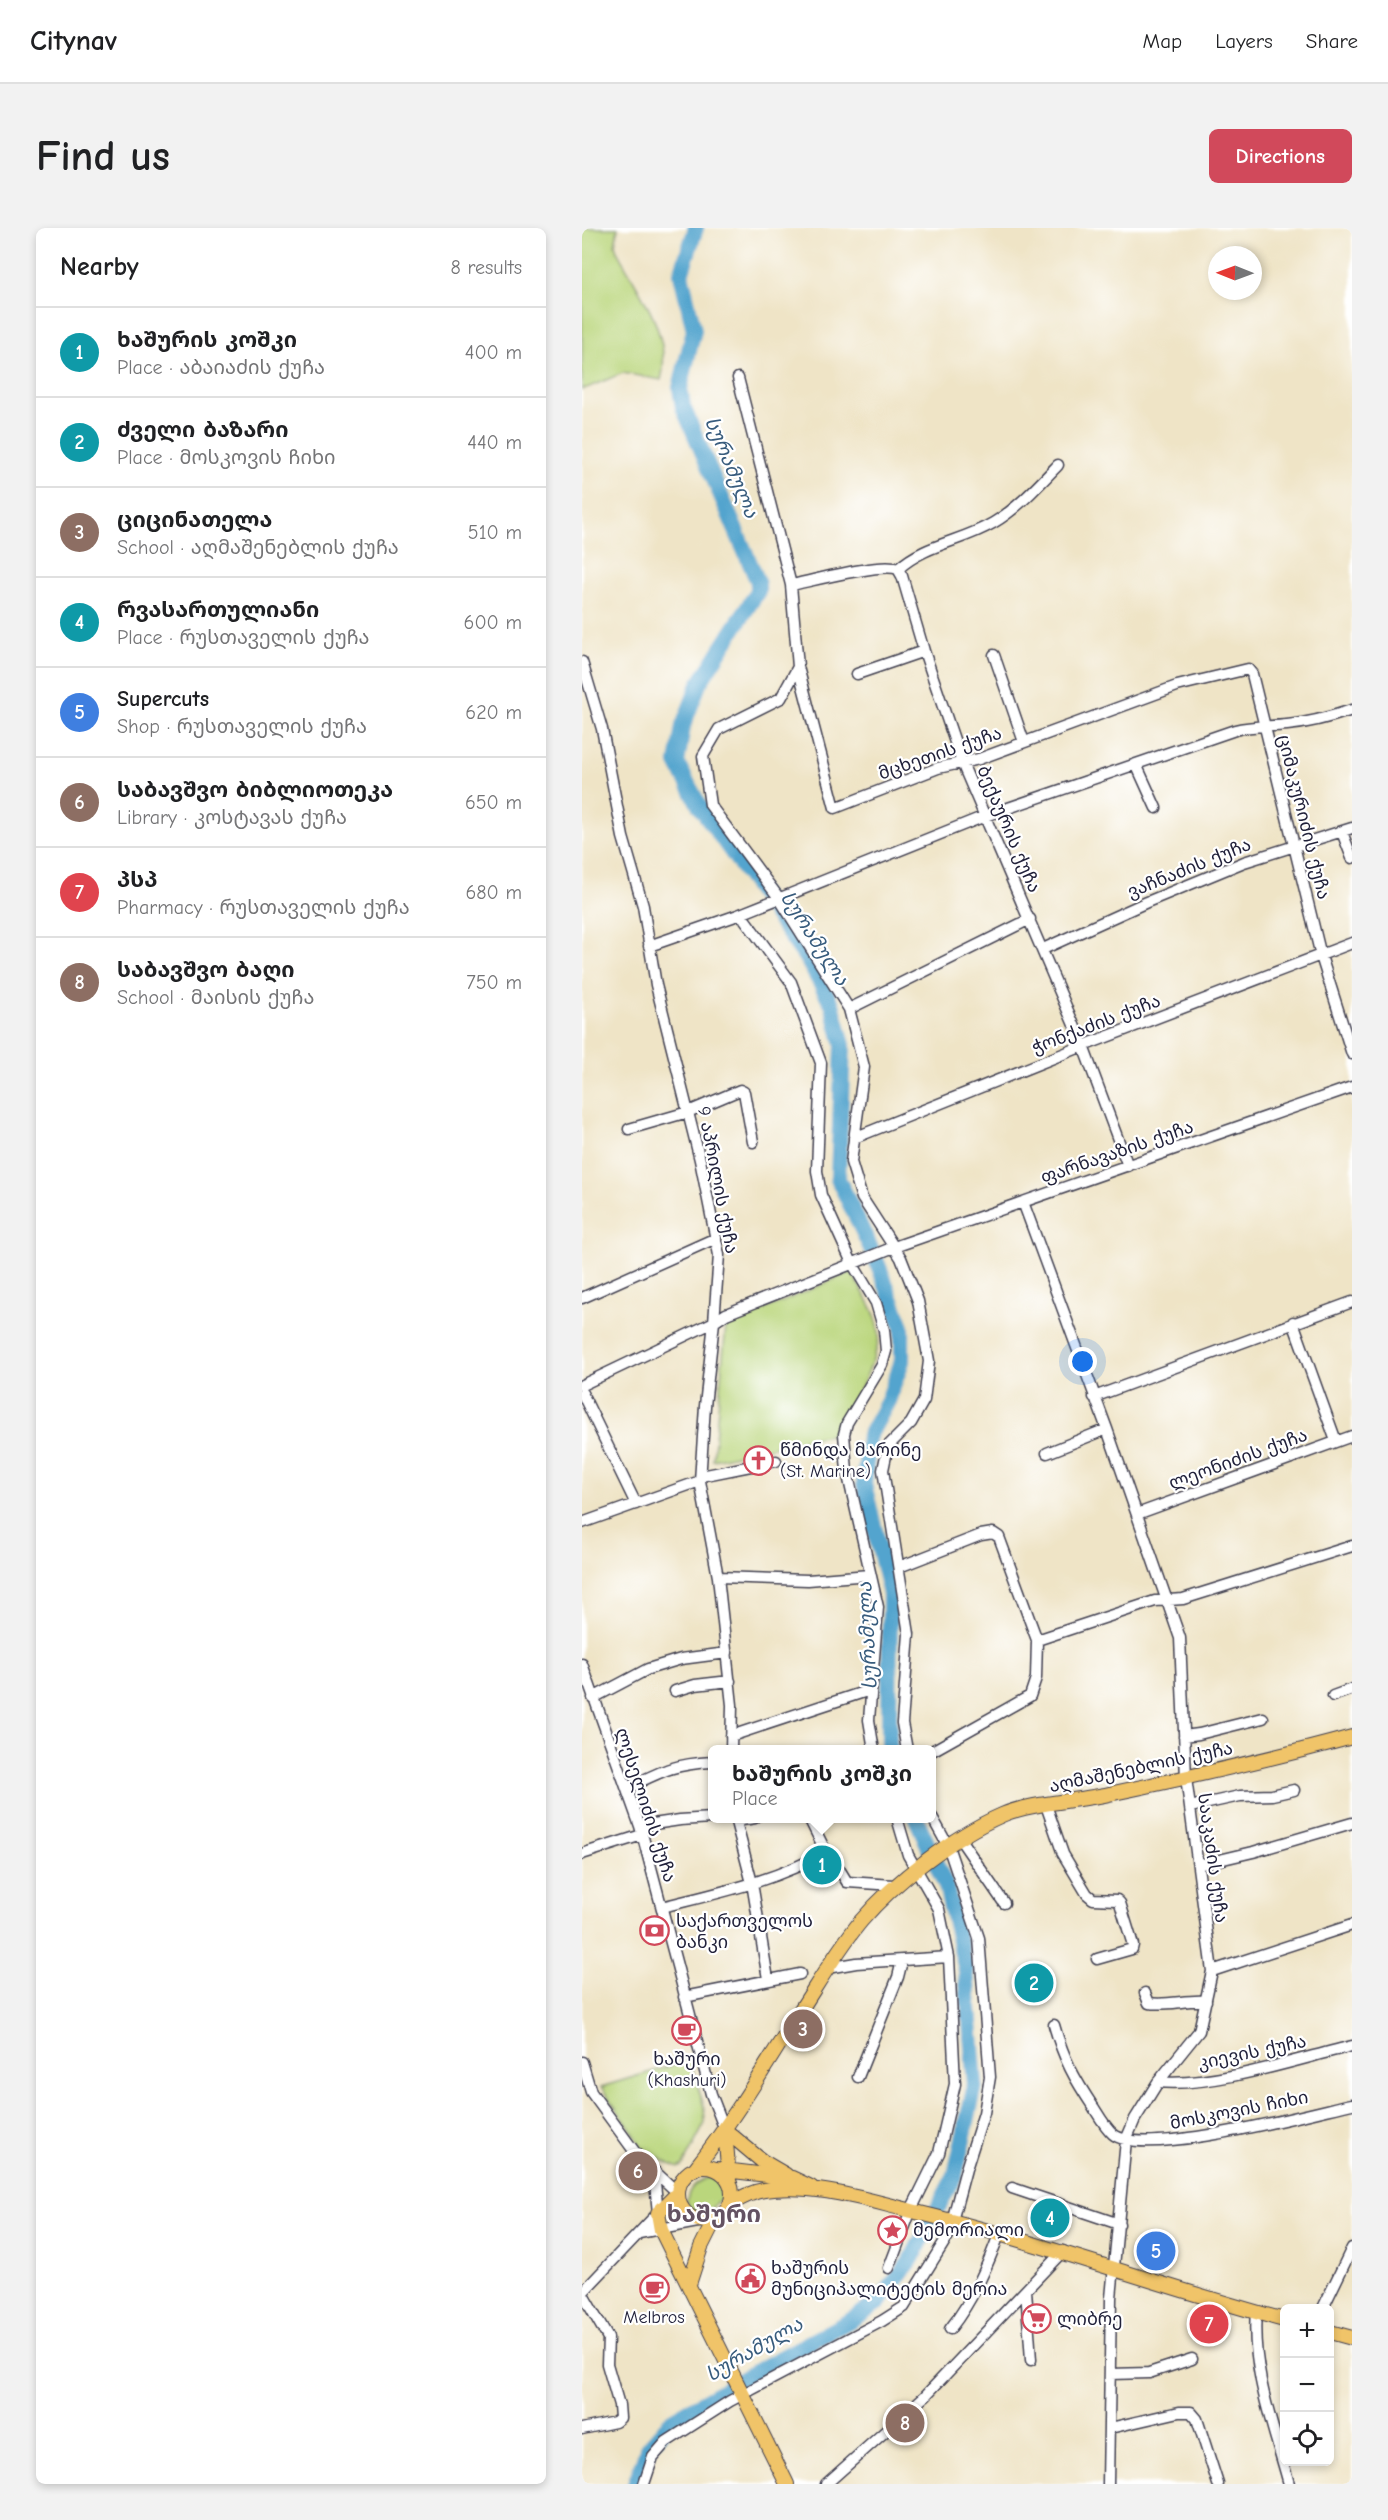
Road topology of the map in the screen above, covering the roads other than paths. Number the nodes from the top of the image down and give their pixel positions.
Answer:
1 (738, 378) dead end
2 (1058, 465) dead end
3 (898, 569) junction
4 (791, 585) junction
5 (924, 651) junction
6 (994, 655) dead end
7 (582, 662) edge
8 (798, 667) junction
9 (857, 674) dead end
10 (1352, 710) edge
11 (1265, 726) junction
12 (1024, 742) junction
13 (962, 763) junction
14 (1136, 764) junction
15 (1156, 808) dead end
16 (985, 816) junction
17 (1347, 830) edge
18 (1295, 845) junction
19 (1352, 858) edge
20 (779, 898) junction
21 (740, 913) junction
22 (1030, 919) junction
23 (1352, 943) edge
24 (649, 946) junction
25 (1043, 949) junction
26 (1321, 956) junction
27 (849, 1009) junction
28 (1083, 1046) junction
29 (1352, 1054) edge
30 (1352, 1087) edge
31 (688, 1112) junction
32 (629, 1130) dead end
33 (854, 1138) junction
34 (753, 1142) dead end
35 (1128, 1166) junction
36 (1023, 1202) junction
37 (716, 1238) junction
38 (893, 1247) junction
39 (856, 1261) junction
40 (582, 1298) edge
41 (1352, 1302) edge
42 (714, 1322) junction
43 (1293, 1322) junction
44 (582, 1385) edge
45 (582, 1393) edge
46 (1094, 1396) junction
47 (1107, 1429) junction
48 (1352, 1436) edge
49 (1336, 1441) junction
50 (1047, 1453) dead end
51 (776, 1461) dead end
52 (700, 1479) junction
53 (636, 1504) junction
54 (1137, 1514) junction
55 (582, 1523) edge
56 (1352, 1546) edge
57 (899, 1567) junction
58 (869, 1575) junction
59 (718, 1576) junction
60 (1167, 1600) junction
61 (1037, 1640) junction
62 (727, 1653) junction
63 (582, 1664) edge
64 (730, 1681) junction
65 (1352, 1689) edge
66 (870, 1690) junction
67 (675, 1691) dead end
68 (1333, 1696) dead end
69 (593, 1698) junction
70 (1263, 1718) dead end
71 (731, 1736) junction
72 (1184, 1736) junction
73 (1352, 1737) edge
74 (731, 1745) edge
75 (873, 1745) edge
76 (906, 1745) edge
77 (936, 1748) edge
78 (708, 1762) edge
79 (1186, 1778) junction
80 (627, 1788) junction
81 (1294, 1790) dead end
82 (1046, 1805) junction
83 (1190, 1807) junction
84 (708, 1819) edge
85 (737, 1823) edge
86 (812, 1823) edge
87 (898, 1823) edge
88 (936, 1823) edge
89 (1352, 1823) edge
90 (641, 1830) junction
91 (951, 1844) junction
92 (826, 1852) junction
93 (582, 1854) edge
94 (1198, 1865) junction
95 (918, 1868) junction
96 (752, 1883) junction
97 (894, 1885) junction
98 (1004, 1903) dead end
99 (662, 1907) junction
100 (1352, 1925) edge
101 (949, 1957) junction
102 (1097, 1959) dead end
103 (902, 1961) junction
104 (827, 1968) junction
105 (1212, 1971) junction
106 (800, 1974) dead end
107 (768, 1979) junction
108 (1145, 1993) dead end
109 (684, 1997) junction
110 (1206, 2001) junction
111 (1054, 2025) dead end
112 (1352, 2046) edge
113 (582, 2062) edge
114 (858, 2077) dead end
115 (1158, 2082) junction
116 (1352, 2104) edge
117 (726, 2130) junction
118 (1126, 2140) junction
119 (694, 2170) junction
120 (654, 2173) junction
121 (724, 2174) junction
122 (792, 2178) junction
123 (1012, 2188) dead end
124 (816, 2190) junction
125 (678, 2193) junction
126 (730, 2204) junction
127 (914, 2211) junction
128 (658, 2213) junction
129 (709, 2220) junction
130 (952, 2221) junction
131 (1119, 2224) junction
132 (662, 2230) junction
133 (1000, 2232) junction
134 (639, 2233) junction
135 (1352, 2248) edge
136 (1063, 2251) junction
137 (889, 2268) dead end
138 (1113, 2268) junction
139 (689, 2284) junction
140 (1026, 2290) junction
141 (582, 2293) edge
142 (1325, 2304) edge
143 (1256, 2312) junction
144 (1280, 2319) edge
145 (950, 2329) dead end
146 (1334, 2333) edge
147 (1352, 2338) edge
148 (1192, 2359) dead end
149 (1031, 2360) dead end
150 (1110, 2374) junction
151 (741, 2393) junction
152 (1110, 2428) junction
153 (582, 2429) edge
154 (644, 2484) edge
155 (787, 2484) edge
156 (826, 2484) edge
157 (1108, 2484) edge
158 (1218, 2484) edge
159 (1289, 2484) edge

1 - 4 street, მცხეთის ქუჩა
2 - 3 street
3 - 4 street
3 - 5 street, ბექაურის ქუჩა
4 - 8 street, მცხეთის ქუჩა
5 - 9 street
5 - 13 street, ბექაურის ქუჩა
6 - 12 street
7 - 24 street, 9 აპრილის ქუჩა
8 - 13 street, მცხეთის ქუჩა
8 - 20 street
10 - 11 street
11 - 12 street, მცხეთის ქუჩა
11 - 14 street
11 - 18 street, ციმაკურიძის ქუჩა
12 - 13 street, მცხეთის ქუჩა
13 - 16 street, ბექაურის ქუჩა
14 - 15 street
14 - 16 street
16 - 20 street
16 - 22 street, ბექაურის ქუჩა
17 - 18 street, ვაჩნაძის ქუჩა
17 - 19 street
18 - 25 street, ვაჩნაძის ქუჩა
18 - 26 street, ციმაკურიძის ქუჩა
20 - 21 street
20 - 27 street
21 - 24 street
21 - 39 street
22 - 25 street, ბექაურის ქუჩა
22 - 27 street
23 - 26 street, ჭონქაძის ქუჩა
24 - 31 street, 9 აპრილის ქუჩა
25 - 28 street, ბექაურის ქუჩა
26 - 28 street, ჭონქაძის ქუჩა
26 - 29 street, ციმაკურიძის ქუჩა
27 - 33 street
28 - 33 street, ჭონქაძის ქუჩა
28 - 35 street, ბექაურის ქუჩა
30 - 35 street, ფარნავაზის ქუჩა
31 - 32 street
31 - 34 street
31 - 37 street, 9 აპრილის ქუჩა
33 - 38 street
35 - 36 street, ფარნავაზის ქუჩა
36 - 38 street, ფარნავაზის ქუჩა
36 - 46 street, სააკაძის ქუჩა
37 - 40 street
37 - 42 street, 9 აპრილის ქუჩა
38 - 39 street, ფარნავაზის ქუჩა
38 - 57 street
39 - 42 street
39 - 58 street
41 - 43 street
42 - 44 street
42 - 52 street, 9 აპრილის ქუჩა
43 - 46 street
43 - 49 street
45 - 53 street
46 - 47 street, სააკაძის ქუჩა
47 - 50 street
47 - 54 street, სააკაძის ქუჩა
48 - 49 street, ლეონიძის ქუჩა
49 - 54 street, ლეონიძის ქუჩა
51 - 52 street
52 - 53 street
52 - 59 street, 9 აპრილის ქუჩა
53 - 55 street
54 - 60 street, სააკაძის ქუჩა
56 - 60 street
57 - 61 street
57 - 76 street
58 - 59 street
58 - 66 street
59 - 62 street, 9 აპრილის ქუჩა
60 - 61 street
60 - 72 street, სააკაძის ქუჩა
61 - 77 street
62 - 64 street, 9 აპრილის ქუჩა
62 - 69 street
63 - 69 street, ლესელიძის ქუჩა
64 - 67 street
64 - 71 street, 9 აპრილის ქუჩა
65 - 68 street
66 - 71 street
66 - 75 street
69 - 80 street, ლესელიძის ქუჩა
70 - 72 street
71 - 74 street, 9 აპრილის ქუჩა
72 - 79 street, სააკაძის ქუჩა
73 - 79 main road, აღმაშენებლის ქუჩა
78 - 80 street
79 - 82 main road, აღმაშენებლის ქუჩა
79 - 83 street, სააკაძის ქუჩა
80 - 90 street, ლესელიძის ქუჩა
81 - 83 street
82 - 91 main road, აღმაშენებლის ქუჩა
82 - 102 street
83 - 94 street, სააკაძის ქუჩა
84 - 90 street
85 - 96 street
86 - 92 street
87 - 95 street
88 - 91 street
89 - 94 street
90 - 93 street
90 - 99 street, ლესელიძის ქუჩა
91 - 95 main road, აღმაშენებლის ქუჩა
91 - 98 street
91 - 130 street
92 - 96 street
92 - 97 street
94 - 105 street, სააკაძის ქუჩა
95 - 97 main road
95 - 101 street
96 - 99 street
96 - 107 street
97 - 104 main road
99 - 109 street, ლესელიძის ქუჩა
100 - 105 street
101 - 103 street
101 - 127 street
103 - 104 street
103 - 114 street
104 - 117 main road
105 - 110 street, სააკაძის ქუჩა
106 - 107 street
107 - 109 street
108 - 110 street
109 - 117 street, ლესელიძის ქუჩა
110 - 115 street, სააკაძის ქუჩა
111 - 118 street
112 - 115 street, კიევის ქუჩა
113 - 120 street
115 - 118 street, სააკაძის ქუჩა
116 - 118 street, მოსკოვის ჩიხი
117 - 119 main road
117 - 121 main road
117 - 122 main road
118 - 131 street, სააკაძის ქუჩა
119 - 121 main road
119 - 125 main road
120 - 125 street
120 - 128 street
121 - 122 main road
121 - 126 main road
122 - 124 main road
123 - 131 street
124 - 126 main road
124 - 127 main road
125 - 128 main road
125 - 129 main road
126 - 129 main road
127 - 130 main road
127 - 137 street
128 - 132 main road
128 - 134 street
129 - 132 street
129 - 139 main road
130 - 133 main road
130 - 151 street
131 - 138 street, სააკაძის ქუჩა
132 - 134 street
132 - 139 main road
133 - 136 main road
133 - 145 street
134 - 141 street
135 - 142 street
136 - 138 main road
136 - 140 street
138 - 143 main road
138 - 150 street, სააკაძის ქუჩა
139 - 151 main road
140 - 149 street
140 - 156 street
141 - 153 street
143 - 144 main road
143 - 159 street
146 - 147 main road
148 - 150 street
150 - 152 street, სააკაძის ქუჩა
151 - 154 street
151 - 155 main road
152 - 157 street, სააკაძის ქუჩა
152 - 158 street

